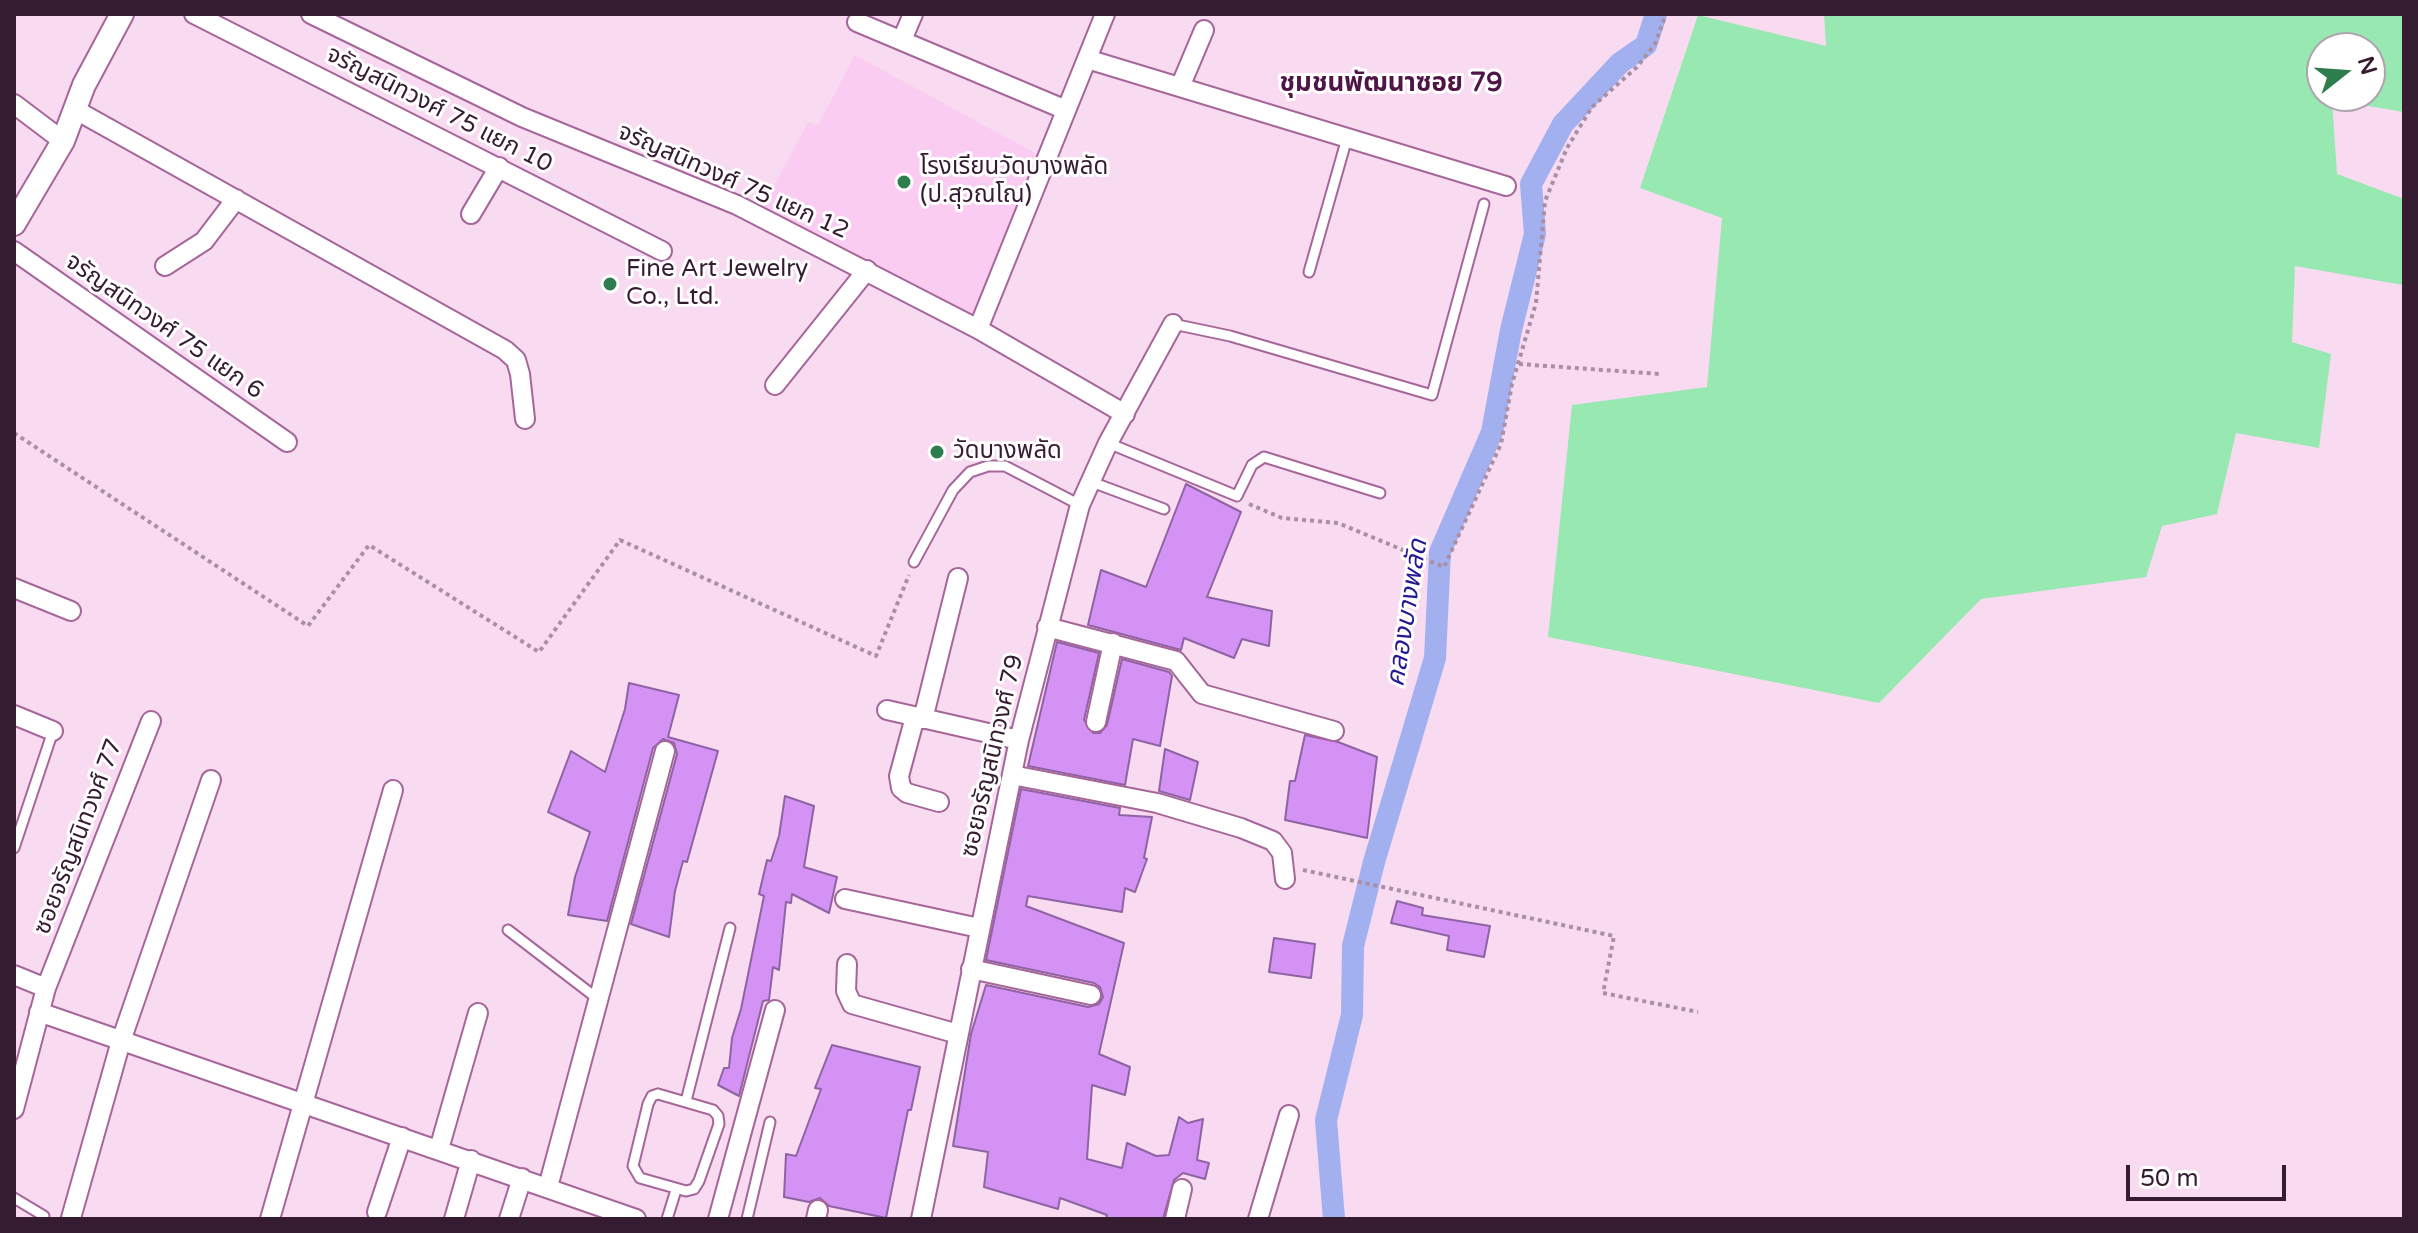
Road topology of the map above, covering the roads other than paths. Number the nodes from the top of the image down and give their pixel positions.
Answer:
1 (122, 14) edge
2 (194, 14) edge
3 (311, 14) edge
4 (913, 14) edge
5 (1105, 14) edge
6 (857, 22) dead end
7 (1204, 30) dead end
8 (902, 40) junction
9 (1087, 59) junction
10 (1180, 87) junction
11 (14, 104) edge
12 (74, 109) junction
13 (1066, 110) junction
14 (1347, 138) junction
15 (63, 141) junction
16 (499, 167) junction
17 (1506, 186) dead end
18 (236, 199) junction
19 (1484, 204) dead end
20 (471, 214) dead end
21 (14, 224) edge
22 (14, 251) edge
23 (662, 251) dead end
24 (165, 266) dead end
25 (867, 270) junction
26 (1309, 272) dead end
27 (1173, 324) joint
28 (978, 329) junction
29 (775, 385) dead end
30 (1125, 414) junction
31 (525, 419) dead end
32 (287, 442) dead end
33 (1108, 443) junction
34 (1089, 481) junction
35 (1380, 493) dead end
36 (1080, 505) junction
37 (1164, 509) dead end
38 (914, 562) road end
39 (958, 578) dead end
40 (14, 588) edge
41 (71, 611) dead end
42 (1047, 627) junction
43 (1113, 643) junction
44 (887, 710) dead end
45 (14, 715) edge
46 (919, 718) junction
47 (151, 721) dead end
48 (1096, 722) dead end
49 (53, 731) joint
50 (1334, 731) dead end
51 (1019, 740) junction
52 (665, 751) dead end
53 (1012, 775) junction
54 (211, 780) dead end
55 (393, 790) dead end
56 (939, 802) dead end
57 (14, 848) edge
58 (1285, 873) road end
59 (845, 899) dead end
60 (730, 928) dead end
61 (979, 928) junction
62 (508, 930) dead end
63 (847, 964) dead end
64 (971, 969) junction
65 (14, 975) edge
66 (46, 988) junction
67 (1091, 995) dead end
68 (598, 999) junction
69 (775, 1010) dead end
70 (39, 1012) junction
71 (478, 1013) dead end
72 (958, 1034) junction
73 (121, 1041) junction
74 (686, 1101) junction
75 (301, 1104) junction
76 (14, 1109) edge
77 (1289, 1115) dead end
78 (770, 1122) dead end
79 (402, 1137) junction
80 (439, 1149) junction
81 (471, 1160) junction
82 (522, 1178) junction
83 (548, 1187) junction
84 (1182, 1189) dead end
85 (676, 1190) junction
86 (14, 1198) edge
87 (377, 1212) dead end
88 (44, 1216) dead end
89 (71, 1218) edge
90 (270, 1219) edge
91 (454, 1219) edge
92 (509, 1219) edge
93 (636, 1219) edge
94 (667, 1219) edge
95 (718, 1219) edge
96 (747, 1219) edge
97 (921, 1219) edge
98 (1175, 1219) edge
99 (1258, 1219) edge

1 - 12 street
2 - 16 street, จรัญสนิทวงศ์ 75 แยก 10
3 - 25 street, จรัญสนิทวงศ์ 75 แยก 12
4 - 8 street
5 - 9 street
6 - 8 street
7 - 10 street
8 - 13 street
9 - 10 street
9 - 13 street
10 - 14 street
11 - 15 street
12 - 15 street
12 - 18 street
13 - 28 street
14 - 17 street
14 - 26 lane
15 - 21 street
16 - 20 street
16 - 23 street, จรัญสนิทวงศ์ 75 แยก 10
18 - 24 street
18 - 31 street
19 - 27 lane
22 - 32 street, จรัญสนิทวงศ์ 75 แยก 6
25 - 28 street, จรัญสนิทวงศ์ 75 แยก 12
25 - 29 street
27 - 30 street, ซอยจรัญสนิทวงศ์ 79
28 - 30 street, จรัญสนิทวงศ์ 75 แยก 12
30 - 33 street, ซอยจรัญสนิทวงศ์ 79
33 - 34 street, ซอยจรัญสนิทวงศ์ 79
33 - 35 lane
34 - 36 street, ซอยจรัญสนิทวงศ์ 79
34 - 37 lane
36 - 38 lane
36 - 42 street, ซอยจรัญสนิทวงศ์ 79
39 - 46 street
40 - 41 street
42 - 43 street
42 - 51 street, ซอยจรัญสนิทวงศ์ 79
43 - 48 street
43 - 50 street
44 - 46 street
45 - 49 street
46 - 51 street
46 - 56 street
47 - 66 street, ซอยจรัญสนิทวงศ์ 77
49 - 57 lane
51 - 53 street, ซอยจรัญสนิทวงศ์ 79
52 - 68 street
53 - 58 street
53 - 61 street, ซอยจรัญสนิทวงศ์ 79
54 - 73 street
55 - 75 street
59 - 61 street
60 - 74 lane
61 - 64 street, ซอยจรัญสนิทวงศ์ 79
62 - 68 lane
63 - 72 street
64 - 67 street
64 - 72 street, ซอยจรัญสนิทวงศ์ 79
65 - 66 street
66 - 70 street, ซอยจรัญสนิทวงศ์ 77
68 - 83 street
69 - 95 street
70 - 73 street
70 - 76 street, ซอยจรัญสนิทวงศ์ 77
71 - 80 street
72 - 97 street, ซอยจรัญสนิทวงศ์ 79
73 - 75 street
73 - 89 street
74 - 85 lane
74 - 85 lane
75 - 79 street
75 - 90 street
77 - 99 street
78 - 96 lane
79 - 80 street
79 - 87 street
80 - 81 street
81 - 82 street
81 - 91 street
82 - 83 street
82 - 92 street
83 - 93 street
84 - 98 street
85 - 94 lane
86 - 88 lane

